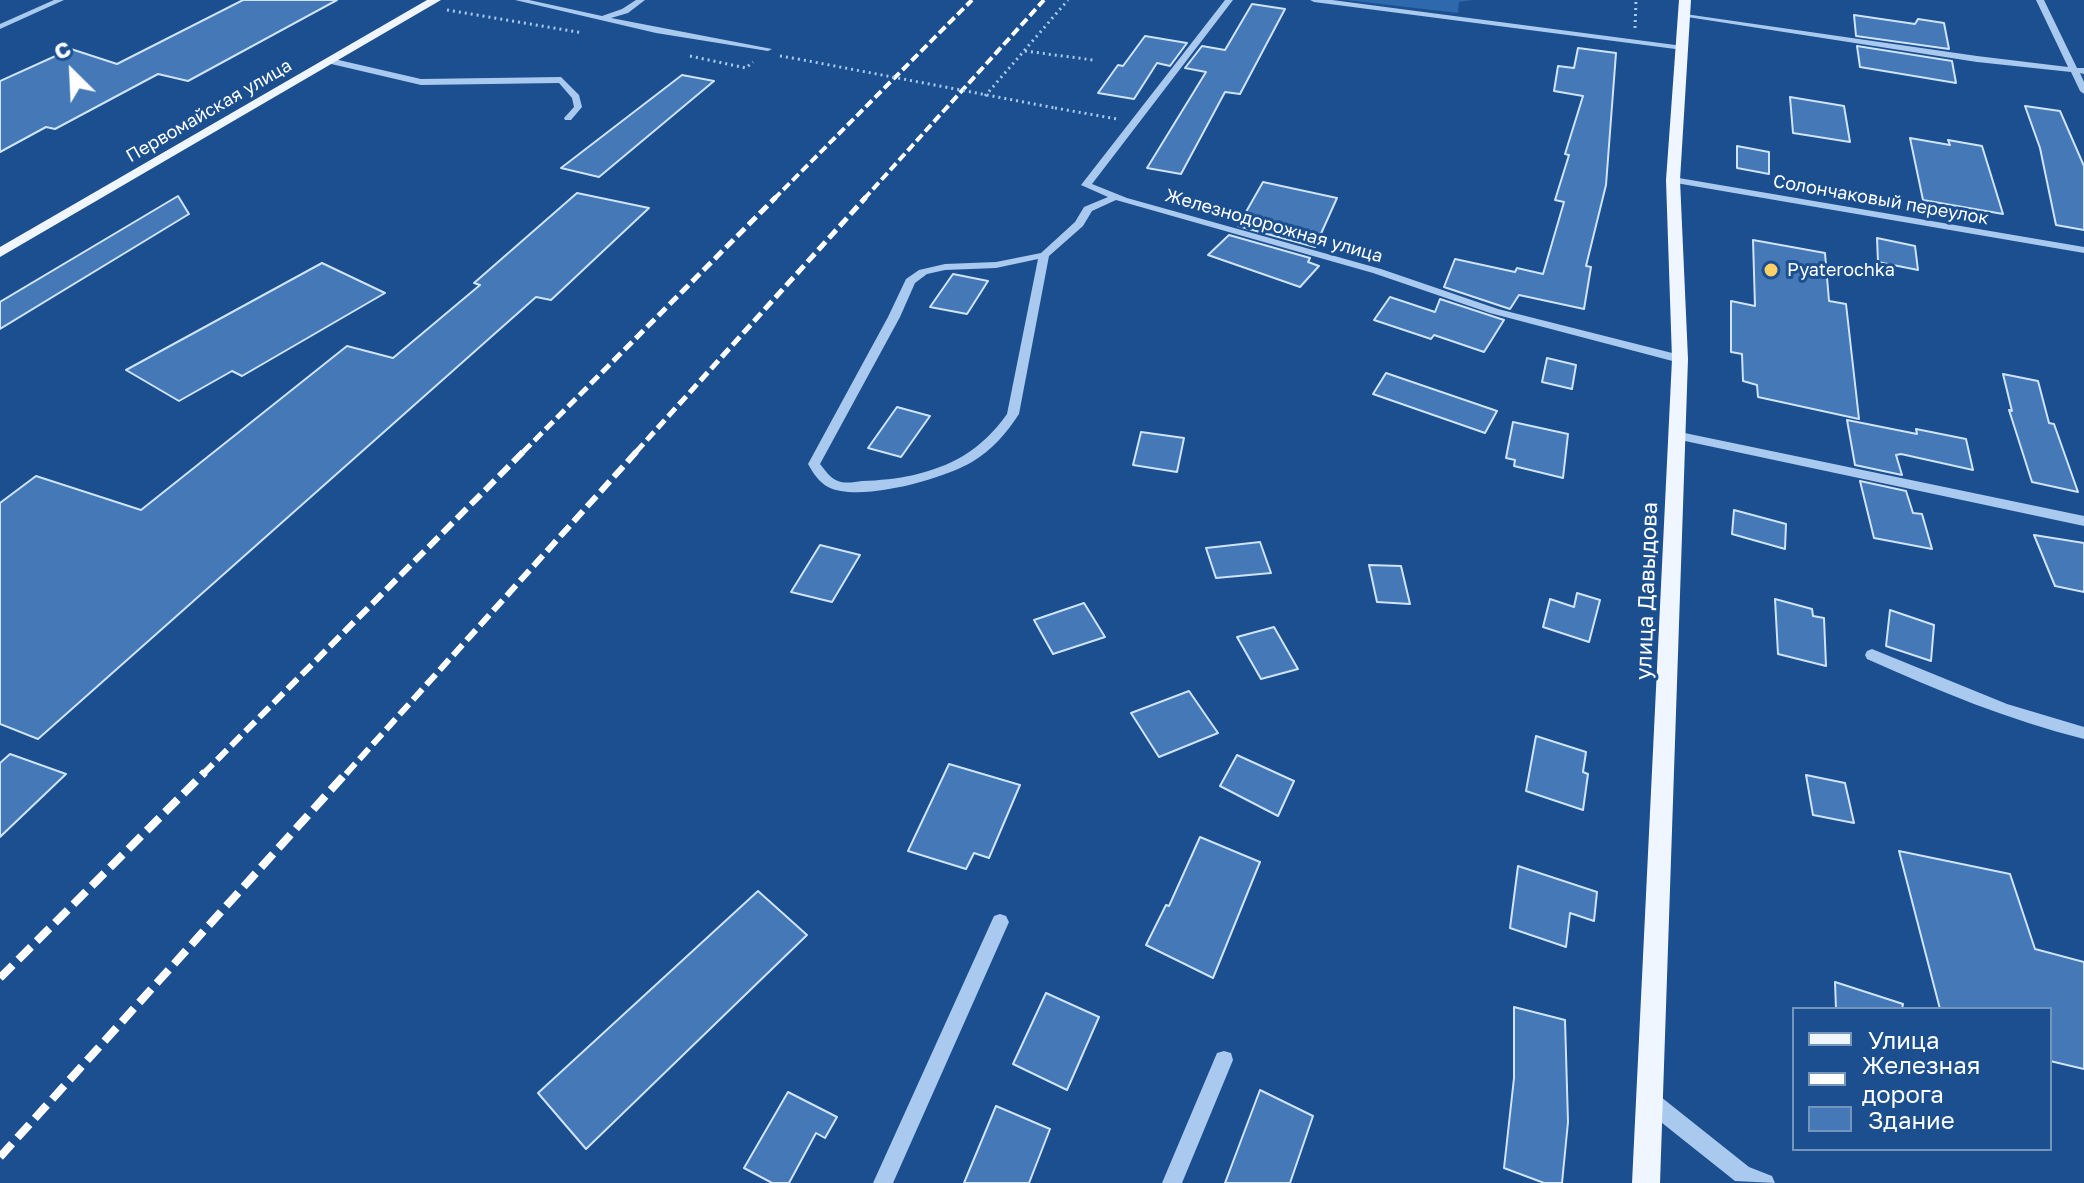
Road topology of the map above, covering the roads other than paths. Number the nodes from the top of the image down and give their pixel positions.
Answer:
1 (60, 0) edge
2 (519, 0) edge
3 (641, 0) edge
4 (1229, 0) edge
5 (1314, 0) edge
6 (2040, 0) edge
7 (430, 3) edge
8 (1685, 8) edge
9 (601, 19) junction
10 (0, 27) edge
11 (1683, 48) junction
12 (768, 49) dead end
13 (330, 61) junction
14 (2079, 70) edge
15 (2084, 91) edge
16 (568, 118) dead end
17 (1673, 180) junction
18 (1116, 197) junction
19 (2084, 250) edge
20 (0, 253) edge
21 (1044, 255) junction
22 (1680, 359) junction
23 (1675, 435) junction
24 (2084, 521) edge
25 (1872, 655) dead end
26 (2084, 733) edge
27 (1000, 922) dead end
28 (1224, 1060) dead end
29 (1649, 1100) junction
30 (883, 1183) edge
31 (1172, 1183) edge
32 (1646, 1183) edge
33 (1765, 1183) edge

1 - 10 street
2 - 9 street
3 - 9 street
4 - 18 street, Железнодорожная улица
5 - 11 street
6 - 14 street
7 - 13 main road, Первомайская улица
8 - 11 main road, улица Давыдова
8 - 14 street
9 - 12 street
11 - 17 main road, улица Давыдова
13 - 16 street
13 - 20 main road, Первомайская улица
14 - 15 street
17 - 19 street, Солончаковый переулок
17 - 22 main road, улица Давыдова
18 - 21 street
18 - 22 street, Железнодорожная улица
21 - 21 street
22 - 23 main road, улица Давыдова
23 - 24 street
23 - 29 main road, улица Давыдова
25 - 26 street
27 - 30 street
28 - 31 street
29 - 32 main road, улица Давыдова
29 - 33 street

